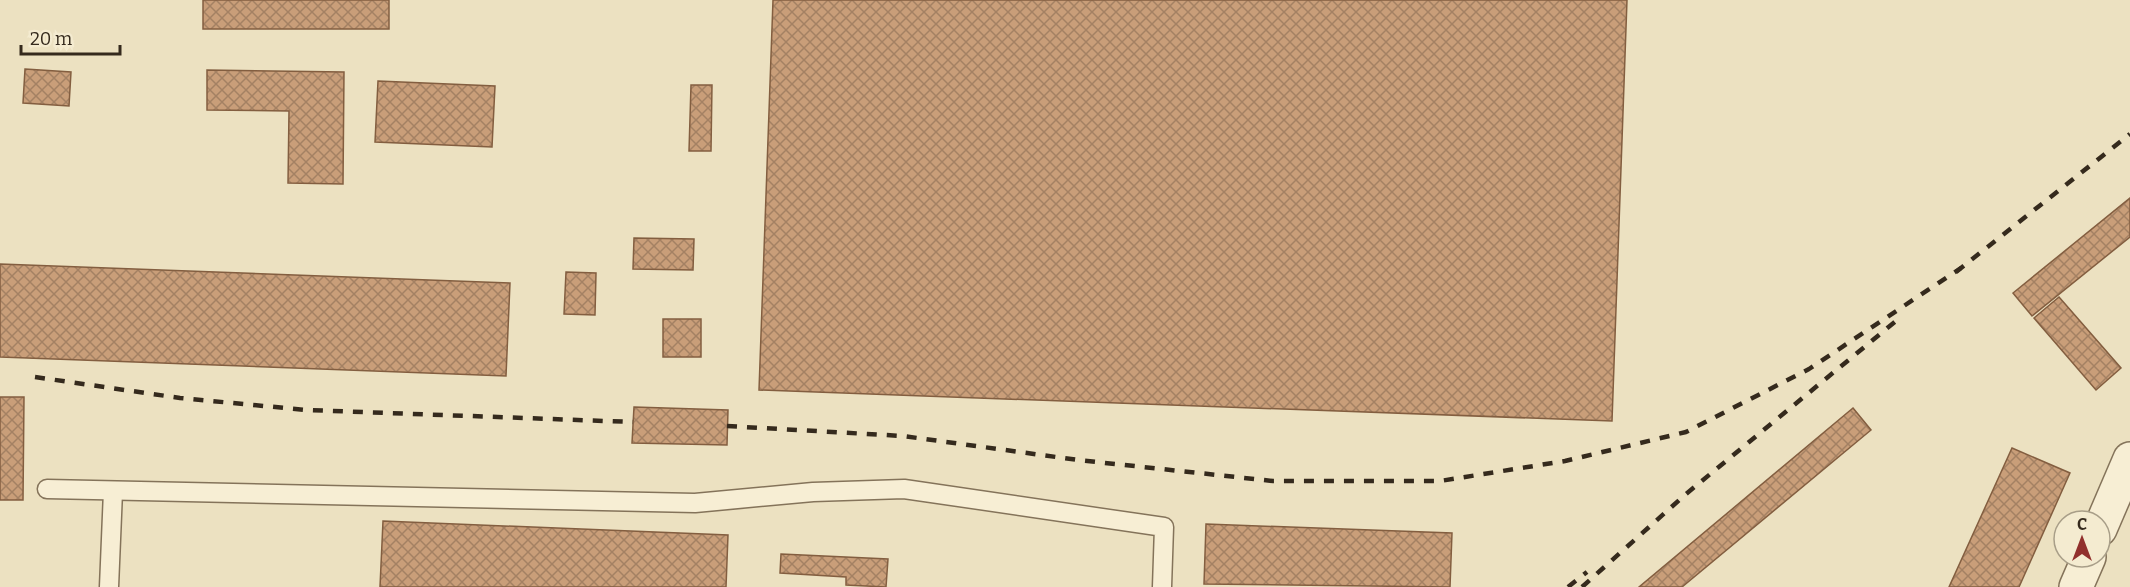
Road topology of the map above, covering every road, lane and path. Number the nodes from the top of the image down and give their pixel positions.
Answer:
1 (2130, 459) edge
2 (47, 489) dead end
3 (113, 490) junction
4 (2109, 509) edge
5 (2084, 569) edge
6 (109, 587) edge
7 (1162, 587) edge
8 (2076, 587) edge

1 - 4 street
2 - 3 lane
3 - 6 lane
3 - 7 lane
5 - 8 street

